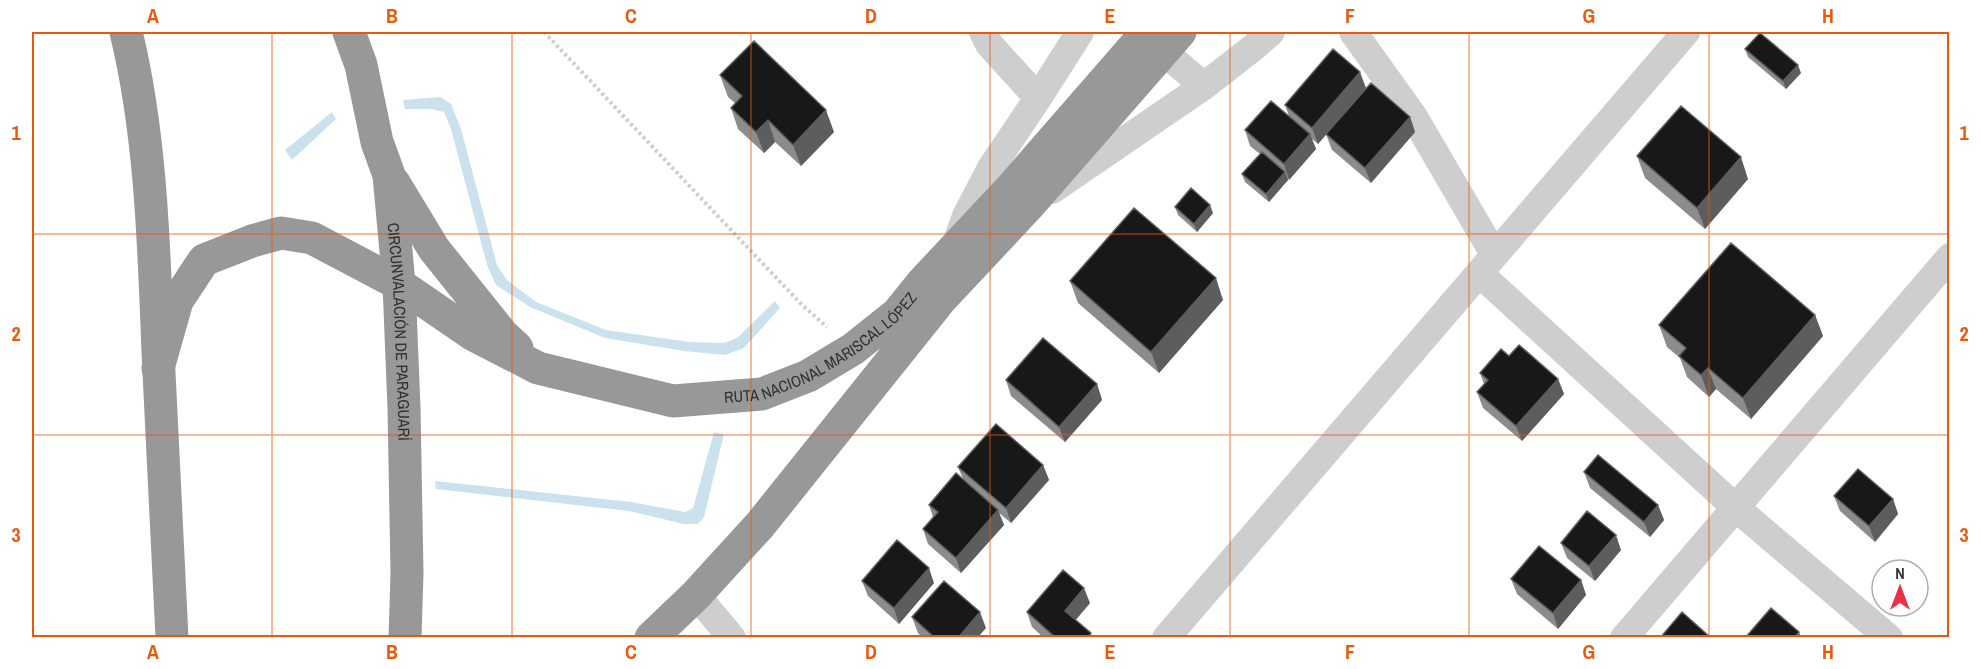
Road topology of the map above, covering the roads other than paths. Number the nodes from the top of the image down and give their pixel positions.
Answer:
1 (126, 32) edge
2 (349, 32) edge
3 (983, 32) edge
4 (1080, 32) edge
5 (1270, 32) edge
6 (1353, 32) edge
7 (1686, 32) edge
8 (1154, 36) edge
9 (1204, 86) junction
10 (1038, 98) junction
11 (389, 174) junction
12 (1030, 204) junction
13 (954, 248) junction
14 (1950, 257) edge
15 (1487, 263) junction
16 (399, 284) junction
17 (158, 368) junction
18 (538, 368) junction
19 (1735, 507) junction
20 (696, 595) junction
21 (172, 638) edge
22 (405, 638) edge
23 (651, 638) edge
24 (732, 638) edge
25 (1166, 638) edge
26 (1624, 638) edge
27 (1889, 638) edge

1 - 17 highway
2 - 11 highway, CIRCUNVALACIÓN DE PARAGUARÍ
3 - 10 street
4 - 10 street
5 - 9 street
6 - 15 street
7 - 15 street
8 - 9 street
8 - 12 highway, RUTA NACIONAL MARISCAL LÓPEZ
8 - 13 highway, RUTA NACIONAL MARISCAL LÓPEZ
9 - 12 street
10 - 13 street
11 - 16 highway, CIRCUNVALACIÓN DE PARAGUARÍ
11 - 18 highway
12 - 20 highway, RUTA NACIONAL MARISCAL LÓPEZ
13 - 18 highway, RUTA NACIONAL MARISCAL LÓPEZ
14 - 19 street
15 - 19 street
15 - 25 street
16 - 17 highway, RUTA NACIONAL MARISCAL LÓPEZ
16 - 18 highway, RUTA NACIONAL MARISCAL LÓPEZ
16 - 22 highway, CIRCUNVALACIÓN DE PARAGUARÍ
17 - 21 highway
19 - 26 street
19 - 27 street
20 - 23 highway, RUTA NACIONAL MARISCAL LÓPEZ
20 - 24 street

